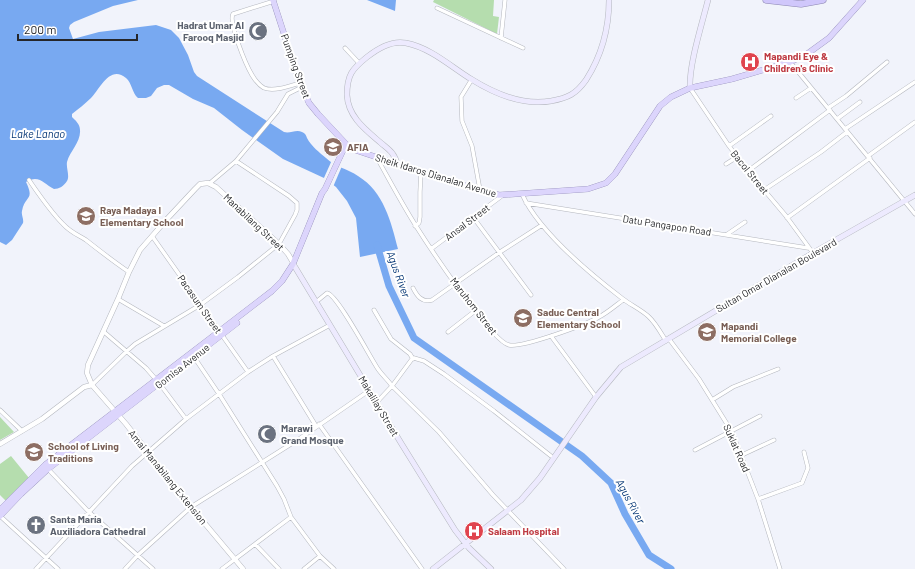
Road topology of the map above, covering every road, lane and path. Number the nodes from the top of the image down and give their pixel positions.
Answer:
1 (273, 0) edge
2 (505, 0) edge
3 (609, 0) edge
4 (708, 0) edge
5 (766, 0) edge
6 (823, 0) edge
7 (863, 0) edge
8 (437, 8) dead end
9 (501, 38) junction
10 (345, 48) dead end
11 (523, 48) dead end
12 (790, 62) junction
13 (887, 62) dead end
14 (359, 64) junction
15 (472, 80) junction
16 (915, 82) edge
17 (301, 85) junction
18 (690, 88) junction
19 (811, 88) junction
20 (796, 98) dead end
21 (860, 102) dead end
22 (829, 109) junction
23 (771, 116) dead end
24 (837, 119) junction
25 (915, 122) edge
26 (846, 130) junction
27 (346, 144) junction
28 (729, 146) junction
29 (737, 157) junction
30 (869, 157) junction
31 (377, 158) junction
32 (236, 161) junction
33 (397, 164) junction
34 (726, 164) dead end
35 (748, 171) junction
36 (421, 172) junction
37 (29, 180) dead end
38 (209, 183) junction
39 (480, 190) junction
40 (764, 190) junction
41 (522, 194) junction
42 (504, 195) junction
43 (915, 195) edge
44 (905, 201) junction
45 (526, 203) junction
46 (915, 214) edge
47 (473, 217) junction
48 (787, 218) junction
49 (746, 222) dead end
50 (542, 225) junction
51 (415, 226) junction
52 (726, 235) junction
53 (152, 236) junction
54 (279, 244) junction
55 (808, 248) junction
56 (431, 249) junction
57 (500, 252) junction
58 (812, 253) junction
59 (294, 265) junction
60 (129, 272) junction
61 (456, 284) junction
62 (413, 288) dead end
63 (531, 295) dead end
64 (118, 299) junction
65 (623, 300) junction
66 (316, 302) junction
67 (200, 305) junction
68 (374, 310) dead end
69 (475, 311) junction
70 (330, 325) junction
71 (164, 326) junction
72 (104, 332) junction
73 (448, 332) dead end
74 (220, 333) junction
75 (551, 336) junction
76 (668, 340) junction
77 (127, 351) junction
78 (273, 356) junction
79 (194, 357) junction
80 (413, 359) junction
81 (778, 369) dead end
82 (248, 372) junction
83 (158, 382) junction
84 (92, 385) junction
85 (392, 386) junction
86 (370, 390) junction
87 (219, 394) junction
88 (596, 397) junction
89 (712, 400) junction
90 (376, 402) junction
91 (0, 410) edge
92 (117, 414) junction
93 (760, 416) dead end
94 (186, 419) junction
95 (318, 425) junction
96 (22, 431) junction
97 (732, 432) junction
98 (774, 440) dead end
99 (0, 444) edge
100 (695, 450) dead end
101 (148, 452) junction
102 (804, 452) dead end
103 (553, 455) junction
104 (742, 455) junction
105 (261, 462) junction
106 (48, 469) junction
107 (758, 499) junction
108 (191, 506) junction
109 (0, 510) edge
110 (508, 510) junction
111 (89, 512) junction
112 (0, 516) edge
113 (291, 517) junction
114 (255, 544) junction
115 (465, 544) junction
116 (138, 555) junction
117 (320, 556) junction
118 (46, 558) junction
119 (234, 559) junction
120 (36, 569) edge
121 (58, 569) edge
122 (125, 569) edge
123 (153, 569) edge
124 (222, 569) edge
125 (243, 569) edge
126 (279, 569) edge
127 (304, 569) edge
128 (334, 569) edge
129 (422, 569) edge
130 (433, 569) edge
131 (491, 569) edge
132 (564, 569) edge
133 (780, 569) edge

1 - 17 main road, Pumping Street
1 - 17 street
2 - 9 street
3 - 15 main road
4 - 18 main road
5 - 6 highway
7 - 12 main road, Sheik Idaros Dianalan Avenue
8 - 9 street
9 - 11 street
10 - 14 street
12 - 18 main road, Sheik Idaros Dianalan Avenue
12 - 19 street
13 - 22 street
14 - 15 main road
14 - 33 main road
15 - 39 street
16 - 26 street
17 - 27 main road, Pumping Street
17 - 32 street
18 - 28 street, Bacol Street
18 - 41 main road, Sheik Idaros Dianalan Avenue
19 - 20 street
19 - 22 street
21 - 24 street
22 - 24 street
22 - 35 street
23 - 28 street
24 - 26 street
25 - 30 street
26 - 30 street
26 - 40 street
27 - 31 main road, Sheik Idaros Dianalan Avenue
27 - 59 main road, Gomisa Avenue
28 - 29 street, Bacol Street
29 - 34 street
29 - 35 street, Bacol Street
30 - 44 street
30 - 48 street
31 - 33 main road, Sheik Idaros Dianalan Avenue
31 - 51 street, Maruhom Street
32 - 38 street
32 - 54 street
33 - 36 main road, Sheik Idaros Dianalan Avenue
35 - 40 street, Bacol Street
36 - 39 main road, Sheik Idaros Dianalan Avenue
36 - 51 street
37 - 60 street
38 - 53 street
38 - 54 street, Manabilang Street
39 - 42 main road, Sheik Idaros Dianalan Avenue
40 - 48 street, Bacol Street
41 - 42 main road, Sheik Idaros Dianalan Avenue
41 - 45 street, Suklat Road
42 - 47 street, Ansal Street
43 - 44 main road, Sultan Omar Dianalan Boulevard
44 - 46 street
44 - 58 main road, Sultan Omar Dianalan Boulevard
45 - 50 street, Suklat Road
45 - 52 street, Datu Pangapon Road
47 - 56 street, Ansal Street
47 - 57 street
48 - 55 street, Bacol Street
49 - 52 street
50 - 57 street
50 - 65 street, Suklat Road
51 - 56 street, Maruhom Street
52 - 55 street, Datu Pangapon Road
53 - 60 street
53 - 67 street, Pacasum Street
54 - 59 street, Manabilang Street
54 - 67 street
55 - 58 street, Bacol Street
56 - 61 street, Maruhom Street
57 - 61 street
57 - 63 street
58 - 76 main road, Sultan Omar Dianalan Boulevard
59 - 66 main road, Makalilay Street
59 - 74 main road, Gomisa Avenue
60 - 64 street
61 - 62 street
61 - 69 street, Maruhom Street
64 - 71 street
64 - 72 street
65 - 75 street, Maruhom Street
65 - 76 street, Suklat Road
66 - 70 main road, Makalilay Street
66 - 85 street
67 - 71 street
67 - 74 street, Pacasum Street
68 - 80 street
69 - 73 street
69 - 75 street, Maruhom Street
70 - 78 street
70 - 86 main road, Makalilay Street
71 - 77 street
72 - 77 street
72 - 84 street
74 - 79 main road, Gomisa Avenue
74 - 82 street, Pacasum Street
74 - 83 main road, Gomisa Avenue
75 - 88 street
76 - 88 main road, Sultan Omar Dianalan Boulevard
76 - 89 street, Suklat Road
77 - 83 street
77 - 84 street
78 - 82 street
78 - 95 street
79 - 83 main road, Gomisa Avenue
79 - 87 street
80 - 85 street
80 - 103 street
81 - 89 street
82 - 87 street
83 - 92 main road, Gomisa Avenue
83 - 94 street
84 - 92 street, Amai Manabilang Extension
84 - 96 street
85 - 90 street
85 - 110 street
86 - 90 main road, Makalilay Street
86 - 95 street
87 - 94 street
87 - 105 street
88 - 103 main road, Sultan Omar Dianalan Boulevard
89 - 97 street, Suklat Road
90 - 115 main road, Makalilay Street
91 - 96 street
92 - 101 street, Amai Manabilang Extension
92 - 106 main road, Gomisa Avenue
92 - 109 main road, Gomisa Avenue
93 - 97 street
94 - 101 street
95 - 105 street
95 - 129 street
96 - 99 street
97 - 100 street
97 - 104 street, Suklat Road
98 - 104 street
101 - 108 street, Amai Manabilang Extension
101 - 111 street
102 - 107 street
103 - 110 main road, Sultan Omar Dianalan Boulevard
104 - 107 street, Suklat Road
105 - 108 street
105 - 113 street
106 - 111 street
106 - 112 main road, Gomisa Avenue
107 - 133 street, Suklat Road
108 - 116 street
108 - 119 street, Amai Manabilang Extension
110 - 115 main road, Sultan Omar Dianalan Boulevard
110 - 132 street
111 - 116 street
111 - 118 street
112 - 118 street
113 - 114 street
113 - 117 street
114 - 119 street
114 - 126 street
115 - 130 main road, Sultan Omar Dianalan Boulevard
115 - 131 main road, Makalilay Street
116 - 122 street
116 - 123 street
117 - 127 street
117 - 128 street
118 - 120 street
118 - 121 street
119 - 124 street
119 - 125 street, Amai Manabilang Extension

